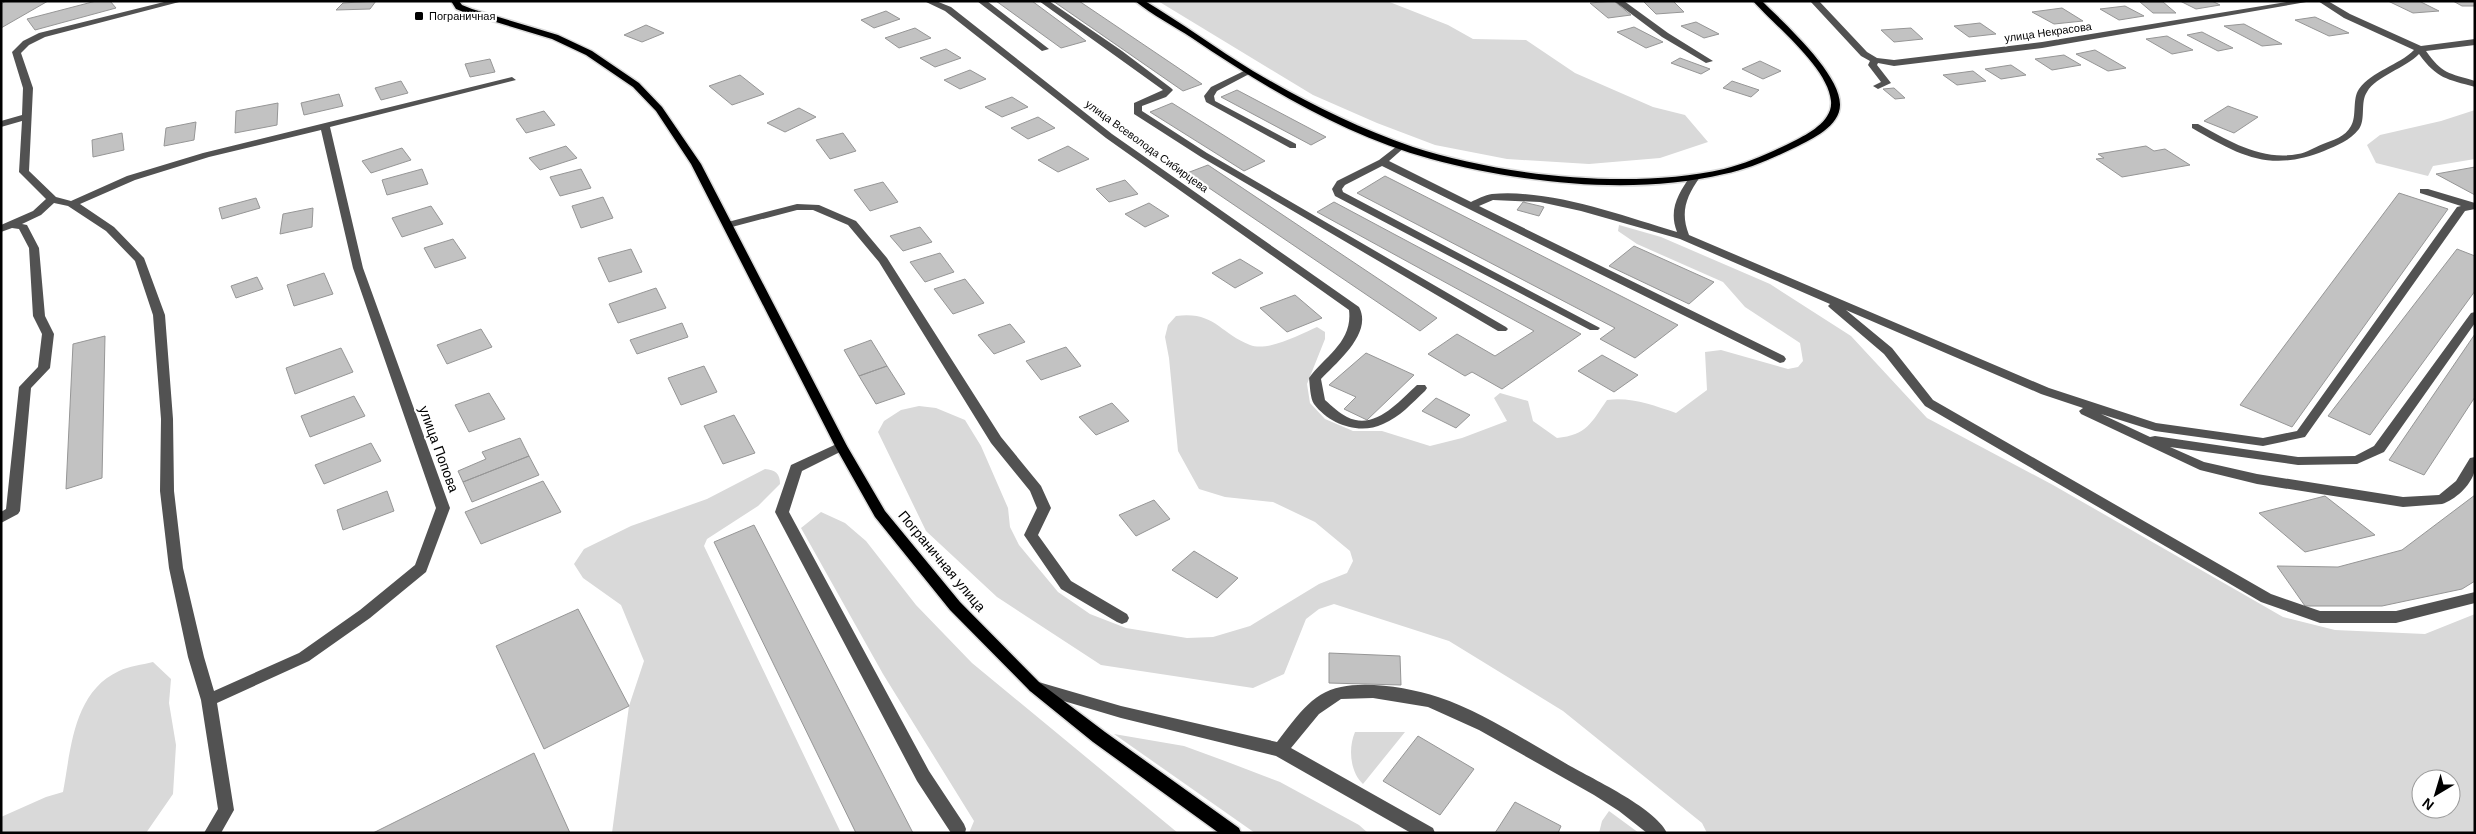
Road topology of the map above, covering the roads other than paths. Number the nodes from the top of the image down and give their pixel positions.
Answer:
1 (179, 1) edge
2 (455, 1) edge
3 (928, 1) edge
4 (981, 1) edge
5 (1043, 1) edge
6 (1139, 1) edge
7 (1618, 1) edge
8 (1757, 1) edge
9 (1814, 1) edge
10 (2308, 1) edge
11 (2322, 1) edge
12 (2475, 42) edge
13 (1044, 49) dead end
14 (2420, 49) junction
15 (1875, 60) junction
16 (1709, 61) dead end
17 (1249, 72) junction
18 (512, 80) dead end
19 (2475, 84) edge
20 (1878, 86) dead end
21 (26, 117) junction
22 (1, 124) edge
23 (2195, 126) dead end
24 (325, 127) junction
25 (1293, 146) dead end
26 (1401, 146) junction
27 (1382, 162) junction
28 (1695, 177) junction
29 (2424, 191) dead end
30 (52, 199) junction
31 (72, 204) junction
32 (1470, 206) junction
33 (2474, 206) edge
34 (728, 225) junction
35 (7, 227) edge
36 (1684, 236) junction
37 (1821, 295) junction
38 (2475, 315) edge
39 (1594, 328) dead end
40 (1502, 329) dead end
41 (1780, 358) dead end
42 (1422, 388) dead end
43 (2045, 391) junction
44 (2140, 438) junction
45 (840, 446) junction
46 (2475, 462) edge
47 (1, 518) edge
48 (2475, 597) edge
49 (1122, 618) dead end
50 (1035, 687) junction
51 (209, 700) junction
52 (1280, 750) junction
53 (958, 829) dead end
54 (212, 833) edge
55 (1233, 833) edge
56 (1428, 833) edge
57 (1659, 833) edge

1 - 21 street
2 - 34 main road, Пограничная улица
3 - 42 street, улица Всеволода Сибирцева
4 - 13 street
5 - 40 street
6 - 17 main road
7 - 16 street
8 - 28 main road
9 - 15 street
10 - 15 street, улица Некрасова
11 - 14 street
12 - 14 street
14 - 19 street
14 - 23 street
15 - 20 street
17 - 25 street
17 - 26 main road
18 - 24 street
21 - 22 street
21 - 30 street
24 - 31 street
24 - 51 street, улица Попова
26 - 27 street
26 - 28 main road
27 - 32 street
27 - 39 street
28 - 36 street
29 - 33 street
30 - 31 street
30 - 35 street
31 - 51 street
32 - 36 street
32 - 41 street
33 - 43 street
34 - 45 main road, Пограничная улица
34 - 49 street
35 - 47 street
36 - 37 street
37 - 43 street
37 - 48 street
38 - 44 street
43 - 44 street
44 - 46 street
45 - 50 main road, Пограничная улица
45 - 53 street
50 - 52 street
50 - 55 main road, Пограничная улица
51 - 54 street
52 - 56 street
52 - 57 street

